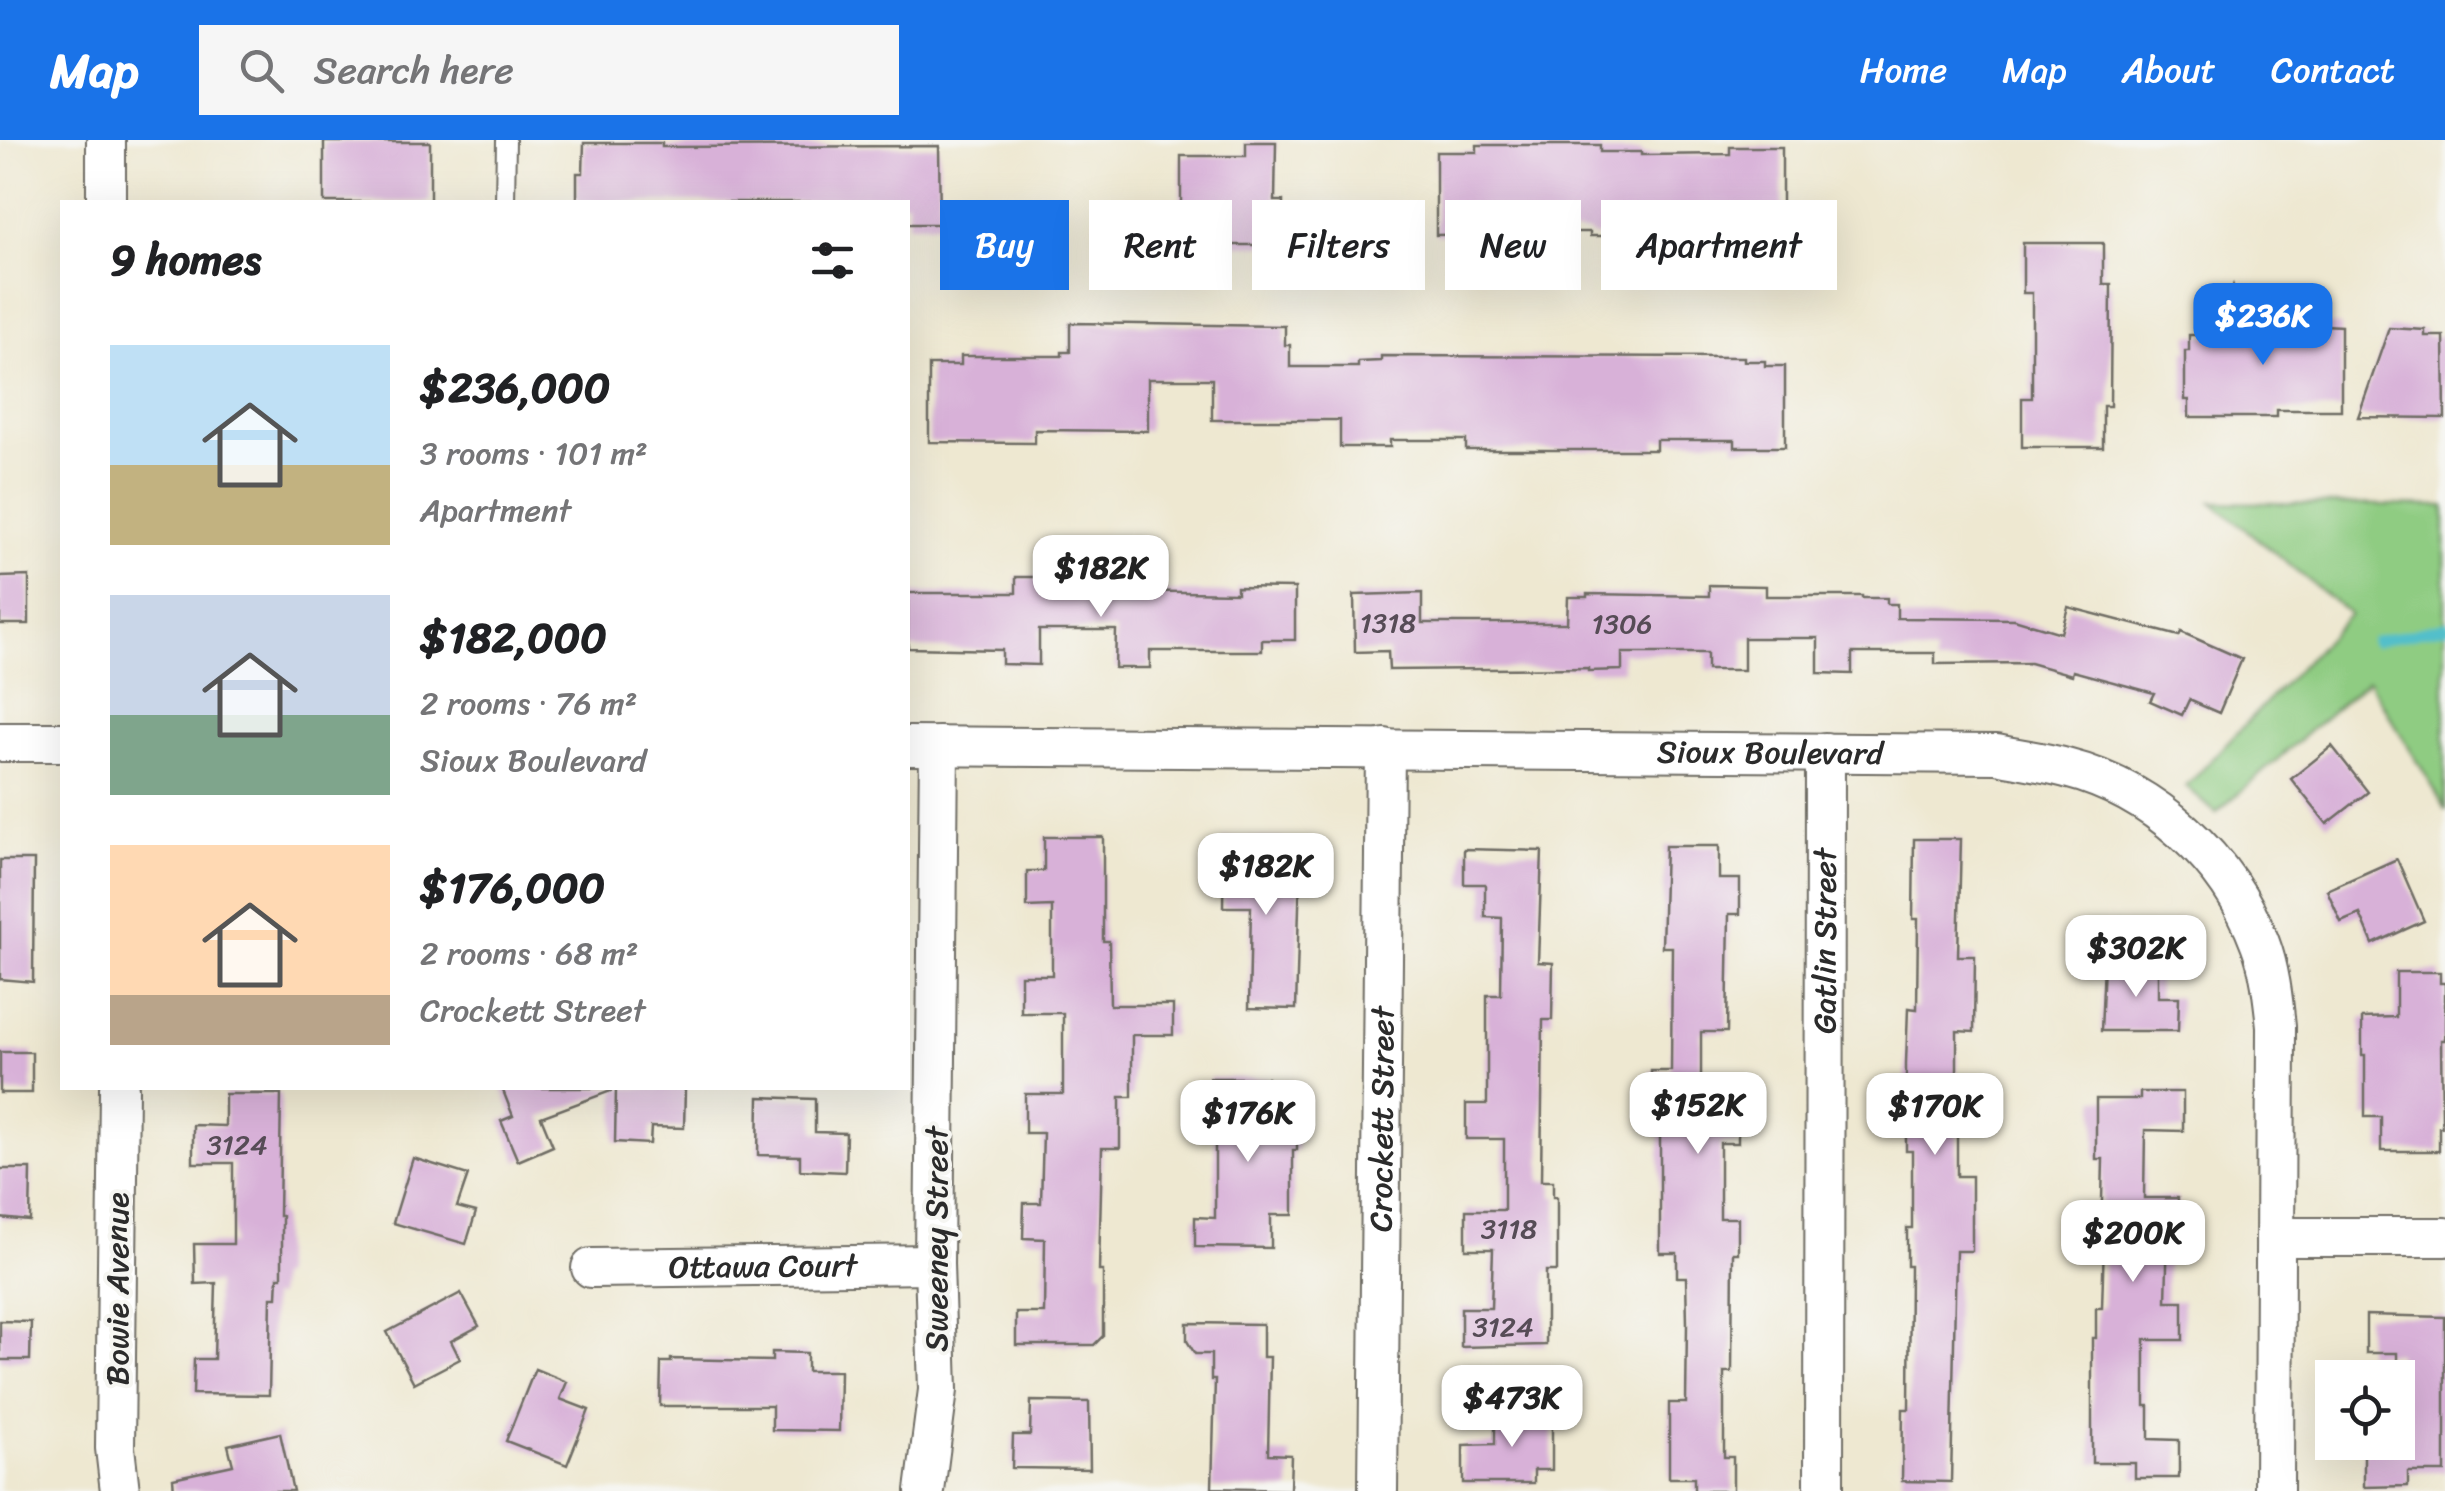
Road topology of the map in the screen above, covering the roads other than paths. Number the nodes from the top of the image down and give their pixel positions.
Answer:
1 (106, 140) edge
2 (506, 140) edge
3 (106, 200) edge
4 (506, 200) edge
5 (0, 742) edge
6 (60, 742) edge
7 (923, 746) edge
8 (1385, 748) junction
9 (1825, 752) junction
10 (118, 1090) edge
11 (2275, 1236) junction
12 (2445, 1237) edge
13 (934, 1264) junction
14 (592, 1268) dead end
15 (120, 1491) edge
16 (926, 1491) edge
17 (1378, 1491) edge
18 (1824, 1491) edge
19 (2274, 1491) edge

1 - 3 street
2 - 4 lane
5 - 6 street
7 - 8 street, Sioux Boulevard
7 - 13 street, Sweeney Street
8 - 9 street, Sioux Boulevard
8 - 17 street, Crockett Street
9 - 11 street, Sioux Boulevard
9 - 18 street, Gatlin Street
10 - 15 street, Bowie Avenue
11 - 12 street
11 - 19 street, Sioux Boulevard
13 - 14 street, Ottawa Court
13 - 16 street, Sweeney Street

